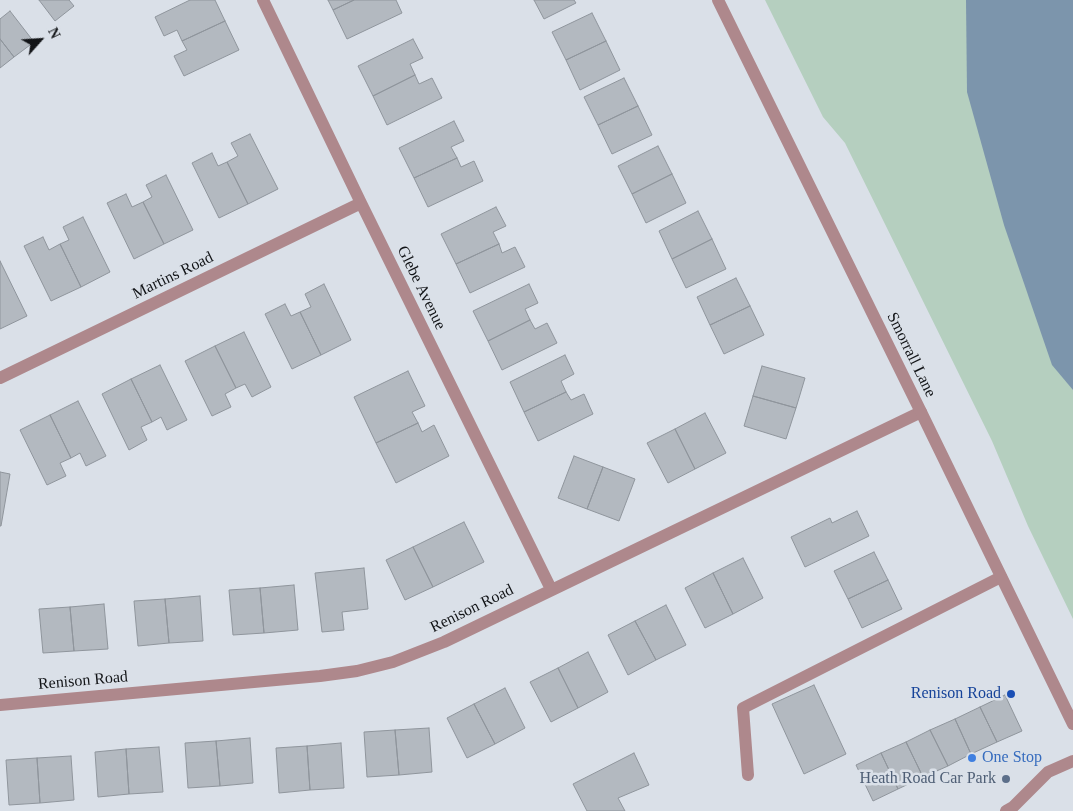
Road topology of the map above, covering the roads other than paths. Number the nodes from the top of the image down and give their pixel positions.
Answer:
1 (263, 0) edge
2 (718, 0) edge
3 (361, 203) junction
4 (0, 378) edge
5 (921, 412) junction
6 (1001, 577) junction
7 (551, 589) junction
8 (0, 705) edge
9 (1073, 724) edge
10 (1073, 761) edge
11 (748, 776) dead end
12 (1006, 811) edge

1 - 3 street, Glebe Avenue
2 - 5 street, Smorrall Lane
3 - 4 street, Martins Road
3 - 7 street, Glebe Avenue
5 - 6 street, Smorrall Lane
5 - 7 street, Renison Road
6 - 9 street, Smorrall Lane
6 - 11 street
7 - 8 street, Renison Road
10 - 12 street

